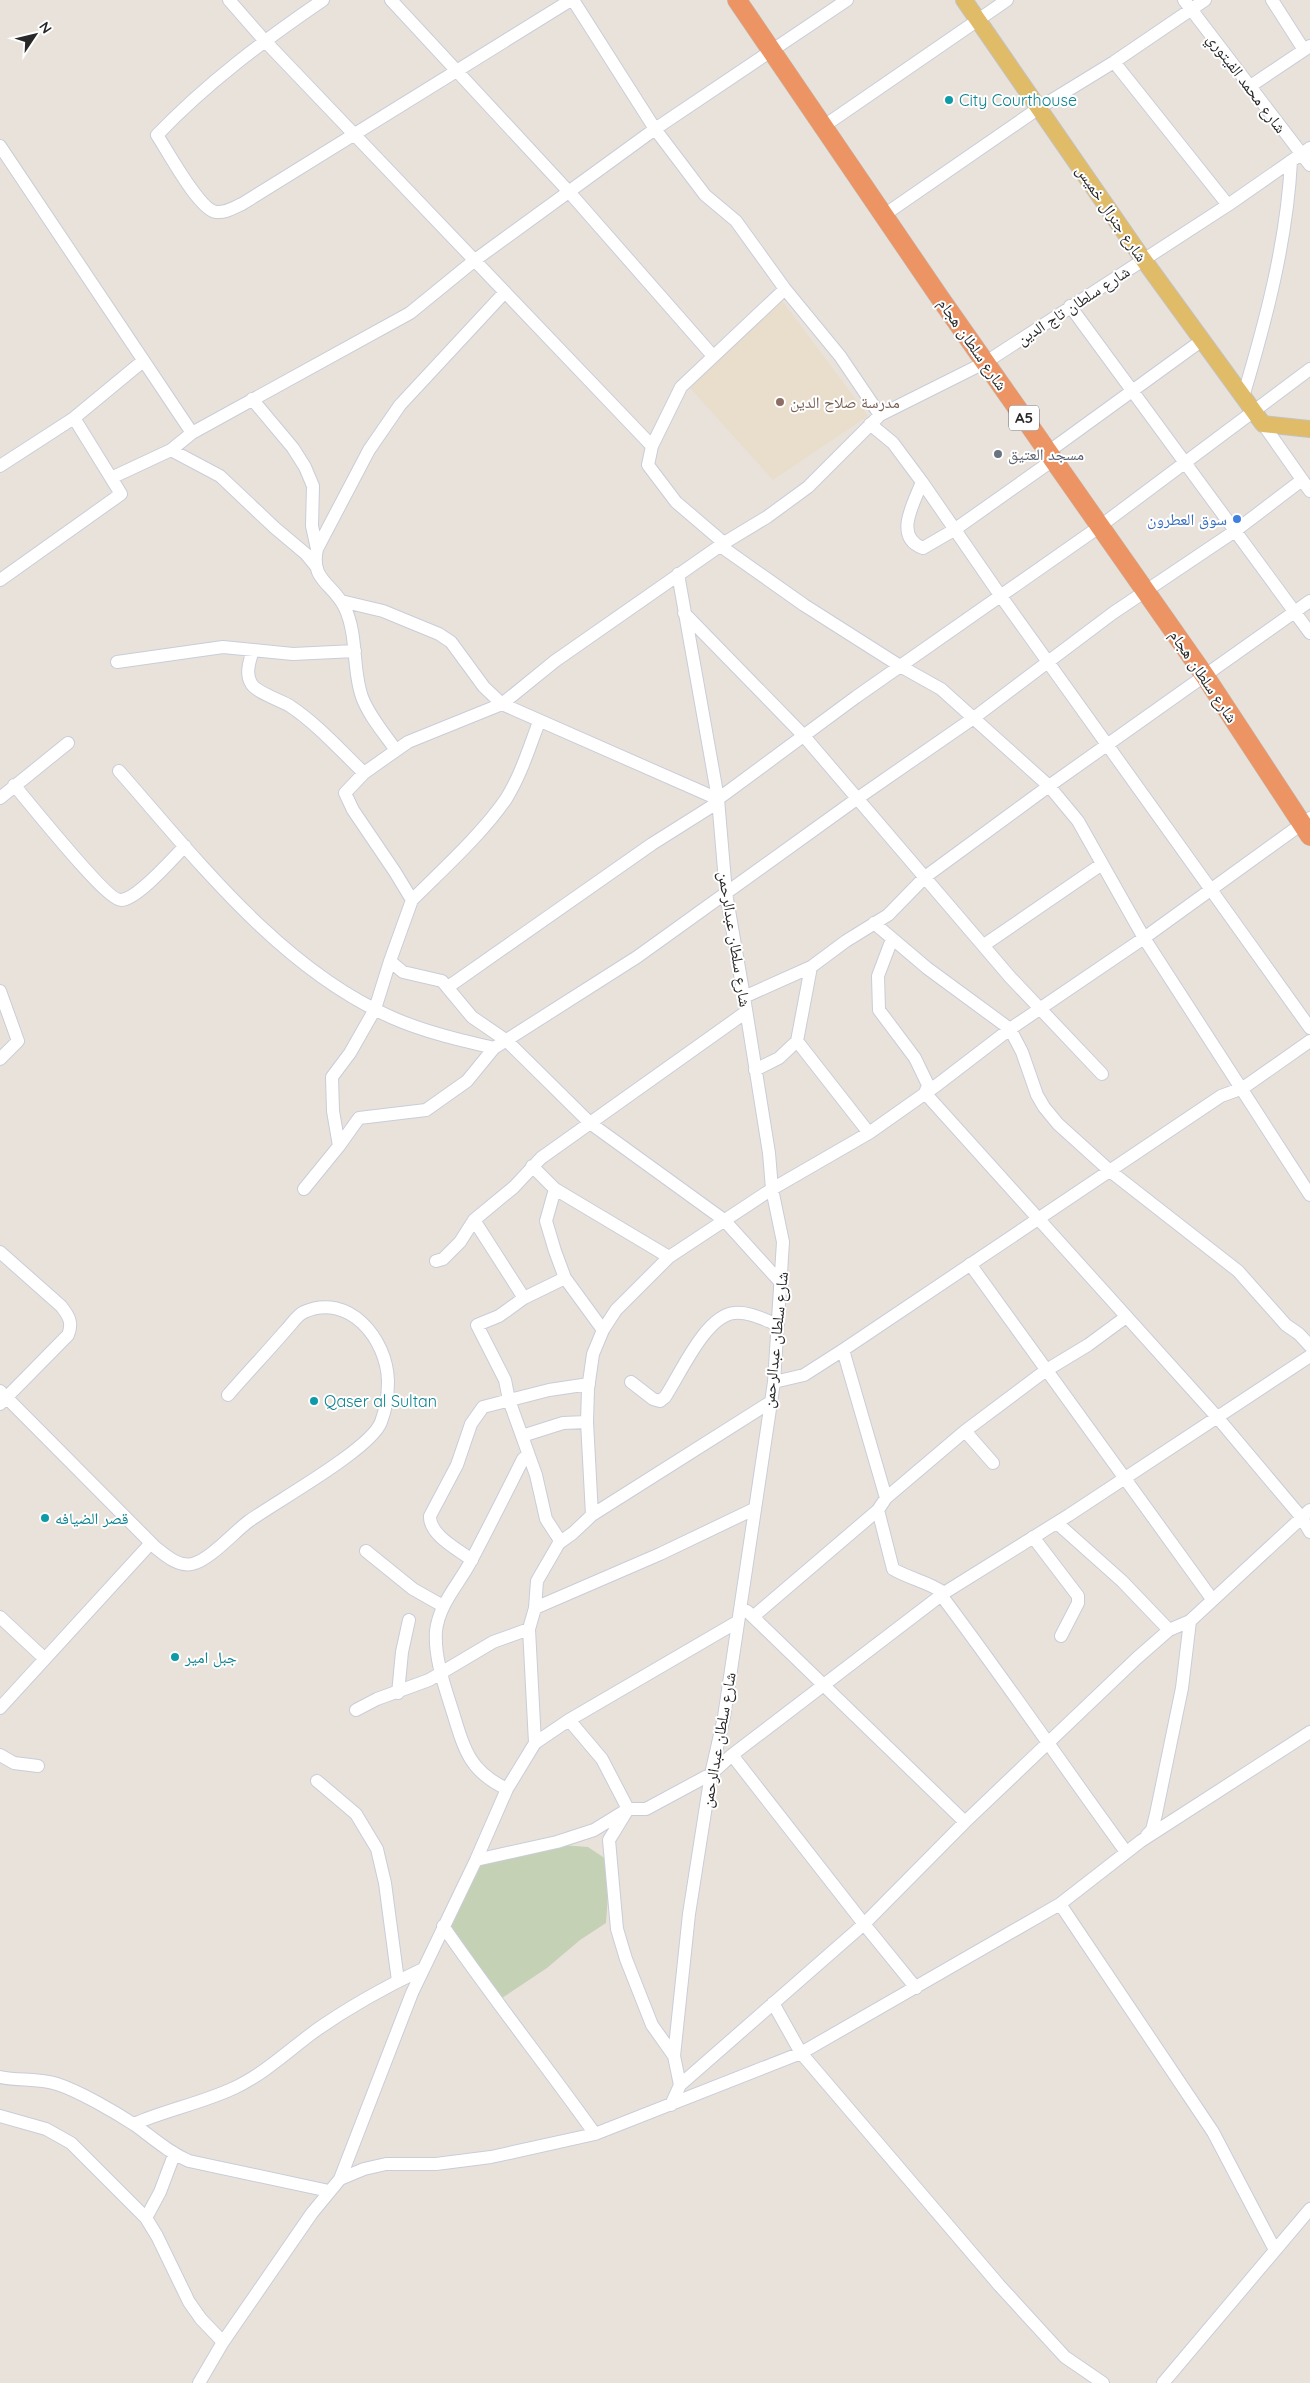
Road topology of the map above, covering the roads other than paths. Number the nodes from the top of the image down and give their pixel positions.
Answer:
1 (229, 0) edge
2 (323, 0) edge
3 (391, 0) edge
4 (572, 0) edge
5 (738, 0) edge
6 (847, 0) edge
7 (964, 0) edge
8 (1007, 0) edge
9 (1206, 0) edge
10 (1272, 0) edge
11 (1188, 5) edge
12 (979, 20) junction
13 (264, 40) junction
14 (1307, 48) edge
15 (772, 50) junction
16 (1114, 62) junction
17 (457, 69) junction
18 (1249, 87) junction
19 (1039, 108) junction
20 (824, 126) junction
21 (655, 129) junction
22 (354, 134) junction
23 (0, 146) edge
24 (1301, 154) edge
25 (1310, 165) edge
26 (570, 193) junction
27 (1228, 205) junction
28 (884, 215) junction
29 (1142, 259) junction
30 (475, 260) junction
31 (785, 289) junction
32 (505, 292) junction
33 (1070, 306) junction
34 (1201, 341) junction
35 (713, 356) junction
36 (143, 361) junction
37 (986, 362) junction
38 (1310, 369) edge
39 (1132, 392) junction
40 (1243, 397) junction
41 (252, 399) junction
42 (880, 415) junction
43 (74, 418) junction
44 (1258, 418) junction
45 (870, 424) junction
46 (1310, 429) edge
47 (192, 433) junction
48 (652, 446) junction
49 (171, 450) junction
50 (1050, 456) junction
51 (1185, 462) junction
52 (0, 467) edge
53 (111, 478) junction
54 (922, 482) junction
55 (1306, 485) edge
56 (1099, 526) junction
57 (954, 530) junction
58 (1235, 531) junction
59 (722, 544) junction
60 (317, 549) junction
61 (315, 565) junction
62 (678, 574) junction
63 (0, 580) edge
64 (1145, 592) junction
65 (1000, 595) junction
66 (341, 601) junction
67 (1310, 601) edge
68 (1294, 612) junction
69 (684, 613) junction
70 (1310, 633) edge
71 (252, 650) junction
72 (355, 651) junction
73 (116, 662) dead end
74 (1048, 662) junction
75 (900, 666) junction
76 (1205, 676) junction
77 (502, 704) junction
78 (974, 717) junction
79 (539, 722) junction
80 (803, 735) junction
81 (68, 743) dead end
82 (1107, 745) junction
83 (395, 749) junction
84 (119, 771) dead end
85 (364, 773) junction
86 (14, 785) junction
87 (1049, 786) junction
88 (0, 798) edge
89 (858, 798) junction
90 (718, 801) junction
91 (1307, 826) edge
92 (186, 846) junction
93 (1102, 864) junction
94 (925, 877) junction
95 (1210, 889) junction
96 (726, 893) junction
97 (412, 900) junction
98 (874, 924) junction
99 (1144, 938) junction
100 (892, 939) junction
101 (984, 945) junction
102 (390, 961) junction
103 (811, 967) junction
104 (448, 987) junction
105 (0, 991) edge
106 (744, 997) junction
107 (1040, 1009) junction
108 (375, 1010) junction
109 (746, 1012) junction
110 (1310, 1028) edge
111 (1010, 1030) junction
112 (507, 1041) junction
113 (797, 1041) junction
114 (1310, 1041) edge
115 (494, 1048) junction
116 (0, 1059) edge
117 (756, 1070) junction
118 (1102, 1074) dead end
119 (1243, 1088) junction
120 (925, 1093) junction
121 (590, 1123) junction
122 (869, 1133) junction
123 (338, 1146) junction
124 (532, 1166) junction
125 (1110, 1171) junction
126 (304, 1189) dead end
127 (555, 1189) junction
128 (772, 1189) junction
129 (1310, 1195) edge
130 (1039, 1218) junction
131 (474, 1220) junction
132 (724, 1220) junction
133 (0, 1252) edge
134 (669, 1257) junction
135 (436, 1261) dead end
136 (970, 1264) junction
137 (566, 1278) junction
138 (782, 1284) junction
139 (524, 1298) junction
140 (1126, 1317) junction
141 (778, 1325) junction
142 (603, 1330) junction
143 (1310, 1346) edge
144 (843, 1350) junction
145 (1310, 1356) edge
146 (1045, 1370) junction
147 (631, 1382) dead end
148 (774, 1382) junction
149 (588, 1384) junction
150 (228, 1395) dead end
151 (2, 1397) edge
152 (509, 1400) junction
153 (770, 1403) junction
154 (1217, 1417) junction
155 (587, 1422) junction
156 (965, 1431) junction
157 (522, 1436) junction
158 (528, 1455) junction
159 (993, 1462) dead end
160 (1123, 1478) junction
161 (886, 1498) junction
162 (754, 1509) junction
163 (878, 1510) junction
164 (1306, 1514) edge
165 (592, 1515) junction
166 (1057, 1523) junction
167 (1310, 1532) edge
168 (1033, 1537) junction
169 (151, 1543) junction
170 (559, 1543) junction
171 (366, 1551) dead end
172 (472, 1560) junction
173 (943, 1594) junction
174 (1212, 1599) junction
175 (443, 1606) junction
176 (741, 1606) junction
177 (535, 1608) junction
178 (754, 1616) junction
179 (0, 1617) edge
180 (409, 1620) dead end
181 (1190, 1621) junction
182 (737, 1622) junction
183 (529, 1629) junction
184 (1169, 1630) junction
185 (1061, 1636) dead end
186 (45, 1659) junction
187 (442, 1673) junction
188 (823, 1684) junction
189 (398, 1693) junction
190 (0, 1708) edge
191 (356, 1710) dead end
192 (569, 1720) junction
193 (1310, 1732) edge
194 (535, 1743) junction
195 (1048, 1745) junction
196 (0, 1755) edge
197 (732, 1755) junction
198 (38, 1766) dead end
199 (711, 1774) junction
200 (317, 1781) dead end
201 (507, 1789) junction
202 (628, 1809) junction
203 (965, 1822) junction
204 (1141, 1841) junction
205 (1126, 1852) junction
206 (476, 1860) junction
207 (1060, 1904) junction
208 (864, 1924) junction
209 (443, 1926) junction
210 (423, 1969) junction
211 (398, 1981) junction
212 (916, 1988) junction
213 (773, 2003) junction
214 (801, 2053) junction
215 (674, 2056) junction
216 (0, 2076) edge
217 (680, 2086) junction
218 (671, 2105) junction
219 (0, 2116) edge
220 (134, 2124) junction
221 (595, 2134) junction
222 (174, 2155) junction
223 (340, 2179) junction
224 (329, 2192) junction
225 (1310, 2210) edge
226 (146, 2218) junction
227 (1275, 2250) junction
228 (223, 2342) junction
229 (199, 2383) edge
230 (1103, 2383) edge
231 (1163, 2383) edge

1 - 13 street
2 - 13 street
3 - 17 street
4 - 17 street
4 - 21 street
5 - 15 highway, شارع سلطان هجام / A5
6 - 15 street
7 - 12 main road, شارع جنرال خميس
8 - 12 street
9 - 11 street
10 - 14 street
11 - 16 street
11 - 18 street, شارع محمد الفيتوري
12 - 19 main road, شارع جنرال خميس
12 - 20 street
13 - 22 street
13 - 22 street
14 - 18 street
15 - 20 highway, شارع سلطان هجام / A5
15 - 21 street
16 - 19 street
16 - 27 street
17 - 22 street
17 - 26 street
18 - 24 street, شارع محمد الفيتوري
19 - 28 street
19 - 29 main road, شارع جنرال خميس
20 - 28 highway, شارع سلطان هجام / A5
21 - 26 street
21 - 31 street
22 - 30 street
23 - 36 street
24 - 25 street, شارع محمد الفيتوري
24 - 27 street, شارع سلطان تاج الدين
24 - 40 street
26 - 30 street
26 - 35 street
27 - 29 street, شارع سلطان تاج الدين
28 - 37 highway, شارع سلطان هجام / A5
29 - 33 street, شارع سلطان تاج الدين
29 - 34 main road, شارع جنرال خميس
30 - 32 street
30 - 41 street
31 - 35 street
31 - 42 street
32 - 48 street
32 - 60 street
33 - 37 street, شارع سلطان تاج الدين
33 - 39 street
34 - 39 street
34 - 40 main road, شارع جنرال خميس
35 - 48 street
36 - 43 street
36 - 47 street
37 - 42 street, شارع سلطان تاج الدين
37 - 50 highway, شارع سلطان هجام / A5
38 - 44 street
39 - 50 street
39 - 51 street
40 - 44 main road, شارع جنرال خميس
41 - 47 street
41 - 60 street
42 - 45 street, شارع سلطان تاج الدين
43 - 52 street
43 - 53 street
44 - 46 main road
44 - 51 street
44 - 55 street
45 - 54 street
45 - 59 street, شارع سلطان تاج الدين
47 - 49 street
48 - 59 street
49 - 53 street
49 - 61 street
50 - 56 highway, شارع سلطان هجام / A5
50 - 57 street
51 - 56 street
51 - 58 street
53 - 63 street
54 - 57 street
54 - 57 street
55 - 58 street
56 - 64 highway, شارع سلطان هجام / A5
56 - 65 street
57 - 65 street
58 - 64 street
58 - 68 street
59 - 62 street, شارع سلطان تاج الدين
59 - 75 street
60 - 61 street
61 - 66 street
62 - 69 street, شارع سلطان عبدالرحمن
62 - 77 street, شارع سلطان تاج الدين
64 - 74 street
64 - 76 highway, شارع سلطان هجام / A5
65 - 74 street
65 - 75 street
66 - 72 street
66 - 77 street
67 - 68 street
68 - 70 street
68 - 76 street
69 - 80 street
69 - 90 street, شارع سلطان عبدالرحمن
71 - 72 street
71 - 73 street
71 - 85 street
72 - 83 street
74 - 78 street
74 - 82 street
75 - 78 street
75 - 80 street
76 - 82 street
76 - 91 highway, شارع سلطان هجام / A5
77 - 79 street
77 - 83 street, شارع سلطان تاج الدين
78 - 87 street
78 - 89 street
79 - 90 street
79 - 97 street
80 - 89 street
80 - 90 street
81 - 86 street
82 - 87 street
82 - 95 street
83 - 85 street, شارع سلطان تاج الدين
84 - 92 street
85 - 97 street, شارع سلطان تاج الدين
86 - 88 street
86 - 92 street
87 - 93 street
87 - 94 street
89 - 94 street
89 - 96 street
90 - 96 street, شارع سلطان عبدالرحمن
90 - 104 street
91 - 95 street
92 - 108 street
93 - 99 street
93 - 101 street
94 - 98 street
94 - 101 street
95 - 99 street
95 - 110 street
96 - 106 street, شارع سلطان عبدالرحمن
96 - 112 street
97 - 102 street
98 - 100 street
98 - 103 street
99 - 107 street
99 - 119 street
100 - 111 street
100 - 120 street
101 - 107 street
102 - 104 street
102 - 108 street
103 - 106 street
103 - 113 street
104 - 112 street
105 - 116 street
106 - 109 street, شارع سلطان عبدالرحمن
107 - 111 street
107 - 118 street
108 - 115 street
108 - 123 street
109 - 117 street, شارع سلطان عبدالرحمن
109 - 121 street
111 - 120 street
111 - 125 street
112 - 115 street
112 - 121 street
113 - 117 street
113 - 122 street
114 - 119 street
115 - 123 street
117 - 128 street, شارع سلطان عبدالرحمن
119 - 125 street
119 - 129 street
120 - 122 street
120 - 130 street
121 - 124 street
121 - 132 street
122 - 128 street
123 - 126 street
124 - 127 street
124 - 131 street
125 - 130 street
125 - 143 street
127 - 134 street
127 - 137 street
128 - 132 street
128 - 138 street, شارع سلطان عبدالرحمن
130 - 136 street
130 - 140 street
131 - 135 street
131 - 139 street
132 - 134 street
132 - 138 street
133 - 151 street
134 - 142 street
136 - 144 street
136 - 146 street
137 - 139 street
137 - 142 street
138 - 141 street, شارع سلطان عبدالرحمن
139 - 152 street
140 - 146 street
140 - 154 street
141 - 147 street
141 - 148 street, شارع سلطان عبدالرحمن
142 - 149 street
144 - 148 street
144 - 161 street
145 - 154 street
146 - 156 street
146 - 160 street
148 - 153 street, شارع سلطان عبدالرحمن
149 - 152 street
149 - 155 street
150 - 169 street
151 - 169 street
152 - 157 street
152 - 172 street
153 - 162 street, شارع سلطان عبدالرحمن
153 - 165 street
154 - 160 street
154 - 164 street
155 - 157 street
155 - 165 street
156 - 159 street
156 - 161 street
157 - 158 street
158 - 170 street
158 - 172 street
160 - 166 street
160 - 174 street
161 - 163 street
162 - 176 street, شارع سلطان عبدالرحمن
162 - 177 street
163 - 173 street
163 - 178 street
164 - 167 street
164 - 174 street
165 - 170 street
166 - 168 street
166 - 184 street
168 - 173 street
168 - 185 street
169 - 186 street
170 - 177 street
171 - 175 street
172 - 175 street
173 - 188 street
173 - 195 street
174 - 181 street
175 - 187 street
176 - 178 street
176 - 182 street, شارع سلطان عبدالرحمن
177 - 183 street
178 - 188 street
179 - 186 street
180 - 189 street
181 - 184 street
181 - 204 street
182 - 192 street
182 - 199 street, شارع سلطان عبدالرحمن
183 - 187 street
183 - 194 street
184 - 195 street
186 - 190 street
187 - 189 street
187 - 201 street
188 - 197 street
188 - 203 street
189 - 191 street
192 - 194 street
192 - 202 street
193 - 204 street
194 - 201 street
195 - 203 street
195 - 205 street
196 - 198 street
197 - 199 street
197 - 208 street
199 - 202 street
199 - 215 street, شارع سلطان عبدالرحمن
200 - 211 street
201 - 206 street
202 - 206 street
202 - 215 street
203 - 208 street
204 - 205 street
205 - 207 street
206 - 209 street
207 - 212 street
207 - 227 street
208 - 212 street
208 - 213 street
209 - 210 street
209 - 221 street
210 - 211 street
210 - 223 street
211 - 220 street
212 - 214 street
213 - 214 street
213 - 217 street
214 - 218 street
214 - 230 street
215 - 217 street, شارع سلطان عبدالرحمن
216 - 220 street
217 - 218 street
218 - 221 street
219 - 226 street
220 - 222 street
221 - 223 street
222 - 224 street
222 - 226 street
223 - 224 street
224 - 228 street
225 - 227 street
226 - 228 street
227 - 231 street
228 - 229 street

